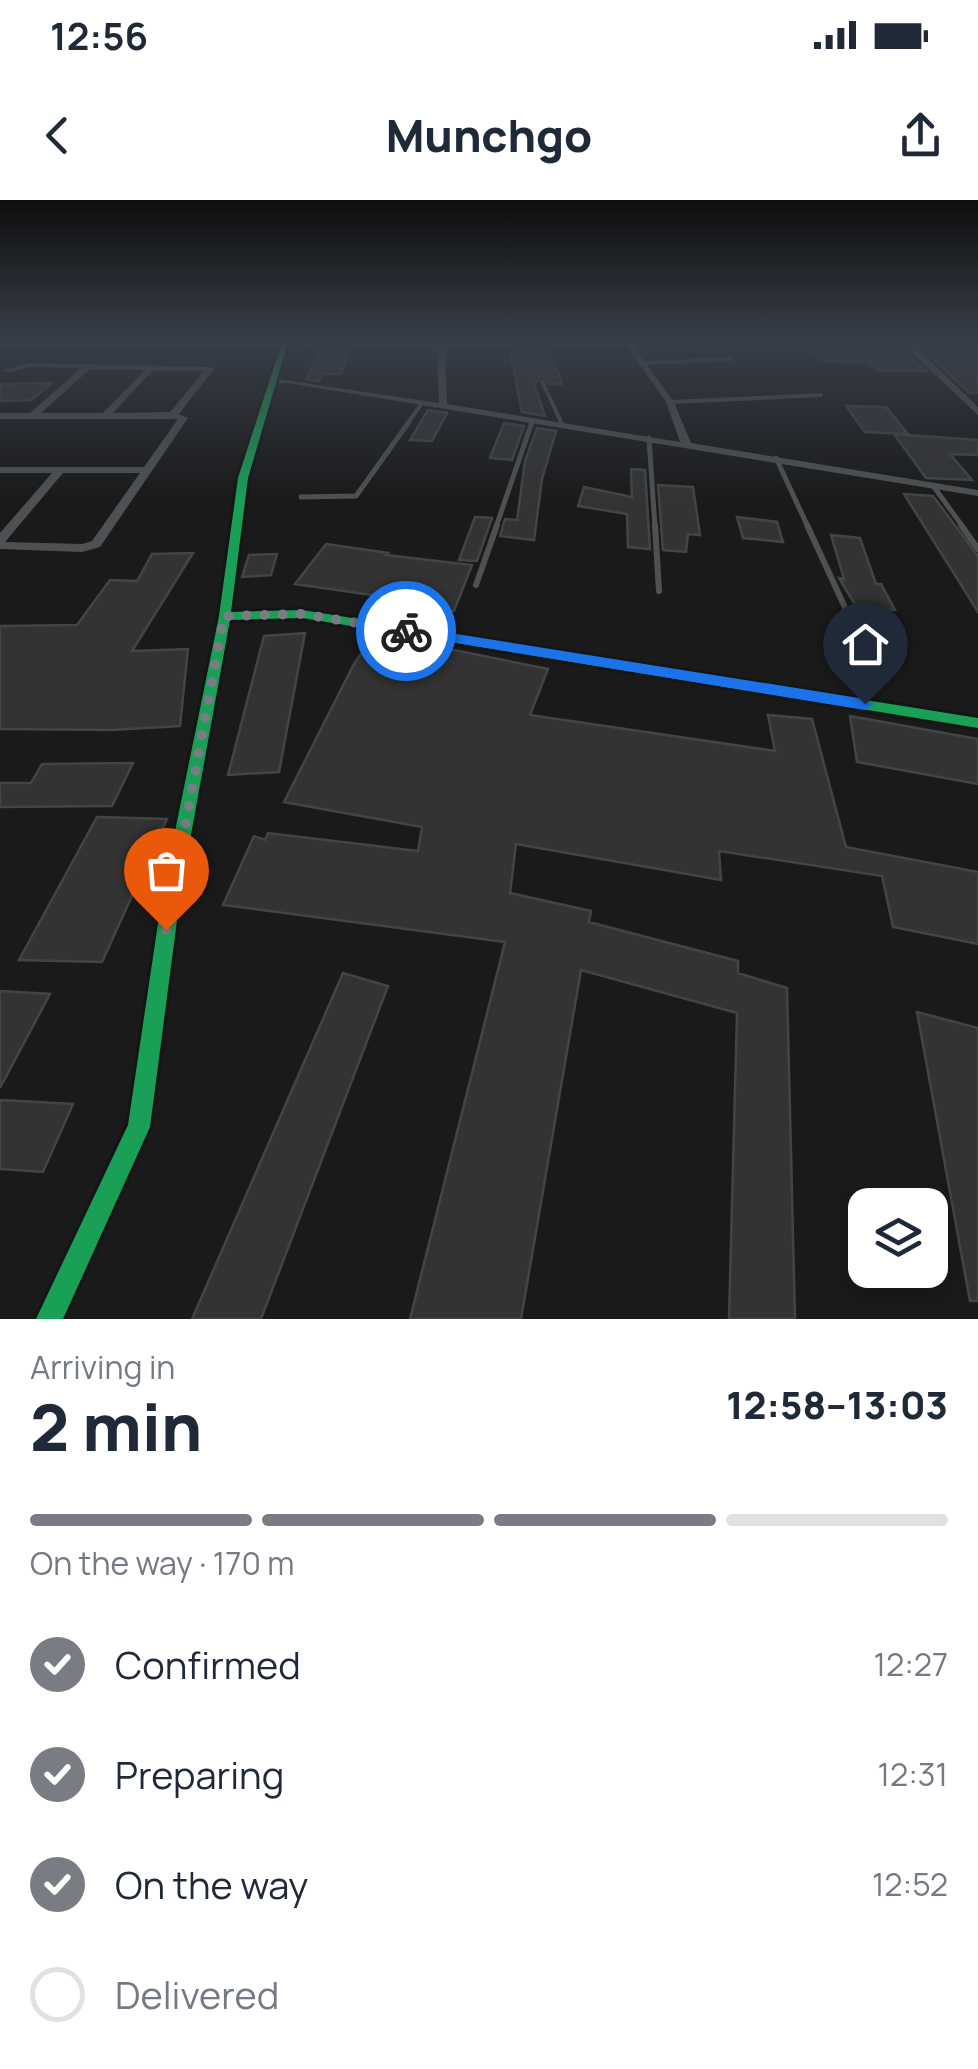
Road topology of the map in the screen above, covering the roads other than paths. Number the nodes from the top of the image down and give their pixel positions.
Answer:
1 (57, 394) edge
2 (126, 394) edge
3 (190, 394) edge
4 (269, 394) edge
5 (369, 394) edge
6 (443, 394) edge
7 (548, 394) edge
8 (665, 394) edge
9 (960, 394) edge
10 (821, 395) dead end
11 (670, 402) junction
12 (422, 403) junction
13 (443, 406) junction
14 (978, 412) edge
15 (173, 414) junction
16 (106, 415) junction
17 (0, 416) edge
18 (32, 416) junction
19 (532, 421) junction
20 (562, 426) junction
21 (649, 438) junction
22 (686, 444) junction
23 (776, 458) junction
24 (0, 470) edge
25 (60, 470) junction
26 (148, 470) junction
27 (934, 487) junction
28 (978, 493) edge
29 (301, 497) dead end
30 (0, 542) edge
31 (978, 549) edge
32 (476, 585) dead end
33 (659, 591) dead end
34 (224, 616) junction
35 (854, 627) dead end
36 (978, 723) edge
37 (49, 1319) edge

1 - 18 street
2 - 16 street
3 - 15 street
4 - 34 street
5 - 12 street
6 - 13 street
7 - 20 lane
8 - 11 street
9 - 14 street
10 - 11 lane
11 - 22 street
12 - 13 street
12 - 29 lane
13 - 19 street
15 - 16 street
15 - 26 street
16 - 18 street
17 - 18 street
19 - 20 street
19 - 32 lane
20 - 21 street
21 - 22 street
21 - 33 lane
22 - 23 street
23 - 27 street
23 - 35 lane
24 - 25 street
25 - 26 street
25 - 30 street
26 - 30 street
27 - 28 street
27 - 31 lane
34 - 36 street
34 - 37 street

